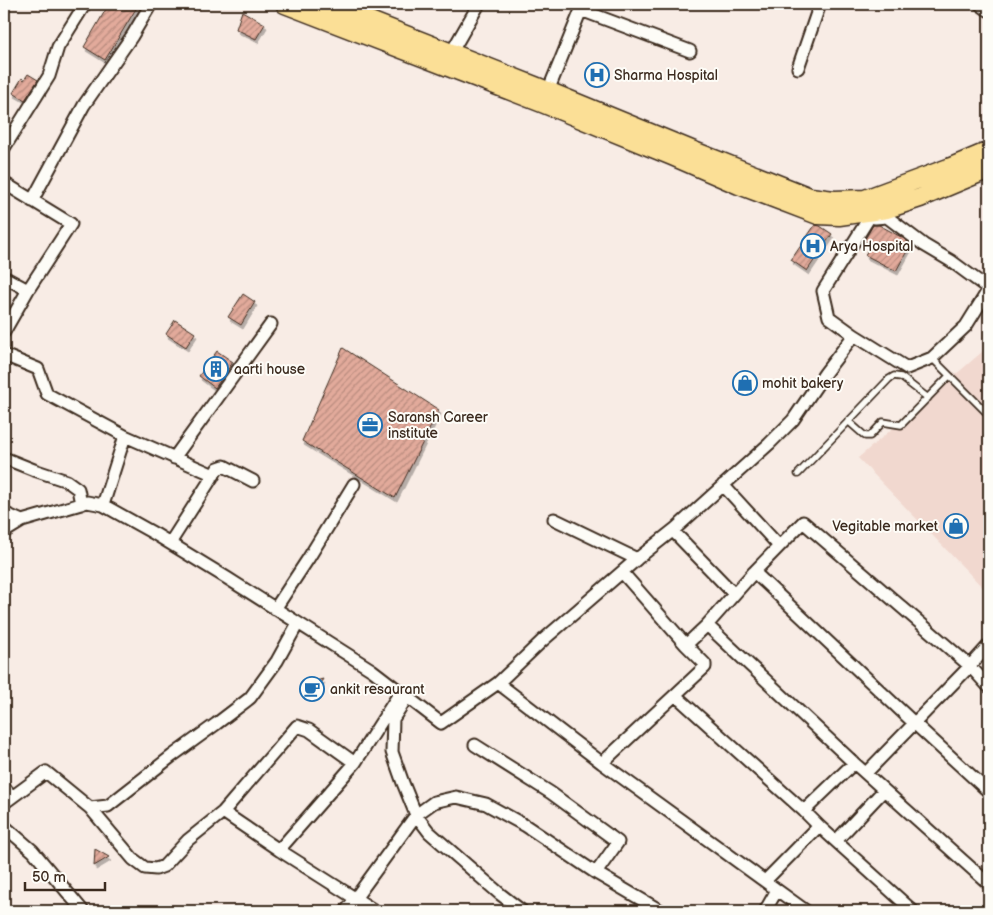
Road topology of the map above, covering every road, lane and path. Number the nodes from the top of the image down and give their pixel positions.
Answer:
1 (85, 4) edge
2 (151, 4) edge
3 (285, 4) edge
4 (327, 4) edge
5 (479, 4) edge
6 (982, 4) edge
7 (816, 5) edge
8 (582, 7) edge
9 (989, 9) edge
10 (690, 51) dead end
11 (451, 53) junction
12 (798, 68) dead end
13 (548, 91) junction
14 (4, 148) edge
15 (989, 150) edge
16 (989, 169) edge
17 (4, 183) edge
18 (32, 201) junction
19 (867, 210) junction
20 (4, 277) edge
21 (989, 289) edge
22 (28, 290) junction
23 (271, 324) dead end
24 (4, 332) edge
25 (854, 335) junction
26 (4, 355) edge
27 (932, 358) junction
28 (949, 376) junction
29 (928, 398) junction
30 (989, 415) edge
31 (848, 421) junction
32 (126, 436) junction
33 (4, 458) edge
34 (174, 458) junction
35 (798, 474) dead end
36 (214, 475) junction
37 (253, 482) dead end
38 (354, 484) dead end
39 (723, 485) junction
40 (81, 504) junction
41 (103, 505) junction
42 (4, 513) edge
43 (554, 519) dead end
44 (22, 521) junction
45 (672, 531) junction
46 (4, 532) edge
47 (170, 543) junction
48 (779, 546) junction
49 (638, 558) junction
50 (622, 572) junction
51 (754, 572) junction
52 (734, 594) junction
53 (275, 609) junction
54 (298, 623) junction
55 (707, 625) junction
56 (686, 645) junction
57 (989, 645) edge
58 (970, 666) junction
59 (498, 683) junction
60 (989, 687) edge
61 (404, 694) junction
62 (675, 695) junction
63 (914, 723) junction
64 (475, 745) dead end
65 (356, 763) junction
66 (602, 763) junction
67 (854, 763) junction
68 (866, 773) junction
69 (4, 787) edge
70 (884, 790) junction
71 (989, 792) edge
72 (8, 800) edge
73 (90, 808) junction
74 (804, 811) junction
75 (223, 812) junction
76 (416, 815) junction
77 (4, 826) edge
78 (819, 826) junction
79 (836, 841) junction
80 (279, 850) junction
81 (596, 873) junction
82 (765, 882) junction
83 (989, 884) edge
84 (777, 890) junction
85 (355, 898) junction
86 (83, 911) edge
87 (346, 911) edge
88 (375, 911) edge
89 (522, 911) edge
90 (661, 911) edge
91 (765, 911) edge
92 (806, 911) edge
93 (913, 911) edge

1 - 14 street
2 - 18 street
3 - 19 main road
4 - 11 main road
5 - 11 street
6 - 9 street
7 - 12 street
8 - 10 street
8 - 13 street
11 - 13 main road
13 - 19 main road
15 - 19 main road
16 - 19 main road
17 - 18 street
18 - 22 street
19 - 21 street
19 - 25 street
20 - 22 street
21 - 27 street
22 - 24 street
23 - 34 street
25 - 27 street
25 - 39 street
26 - 32 street
27 - 28 lane
28 - 29 lane
28 - 30 lane
29 - 31 lane
29 - 31 lane
31 - 35 lane
32 - 34 street
32 - 41 street
33 - 40 street
34 - 36 street
36 - 37 street
36 - 47 street
38 - 53 street
39 - 45 street
39 - 48 street
40 - 41 street
40 - 44 street
41 - 47 street
42 - 44 street
43 - 49 street
44 - 46 street
45 - 49 street
45 - 52 street
47 - 53 street
48 - 51 street
48 - 58 street
49 - 50 street
50 - 56 street
50 - 59 street
51 - 52 street
51 - 63 street
52 - 55 street
53 - 54 street
54 - 61 street
54 - 73 street
55 - 56 street
55 - 67 street
56 - 62 street
57 - 58 street
58 - 60 street
58 - 63 street
59 - 61 street
59 - 66 street
61 - 65 street
61 - 76 street
62 - 66 street
62 - 74 street
63 - 68 street
63 - 71 street
64 - 81 street
65 - 75 street
65 - 80 street
66 - 82 street
67 - 68 street
67 - 74 street
68 - 70 street
69 - 72 street
70 - 79 street
70 - 83 street
72 - 73 street
73 - 75 street
74 - 78 street
75 - 80 street
76 - 81 street
76 - 85 street
76 - 89 street
77 - 86 street
78 - 79 street
78 - 82 street
79 - 93 street
80 - 85 street
81 - 90 street
82 - 84 street
84 - 91 street
84 - 92 street
85 - 87 street
85 - 88 street

